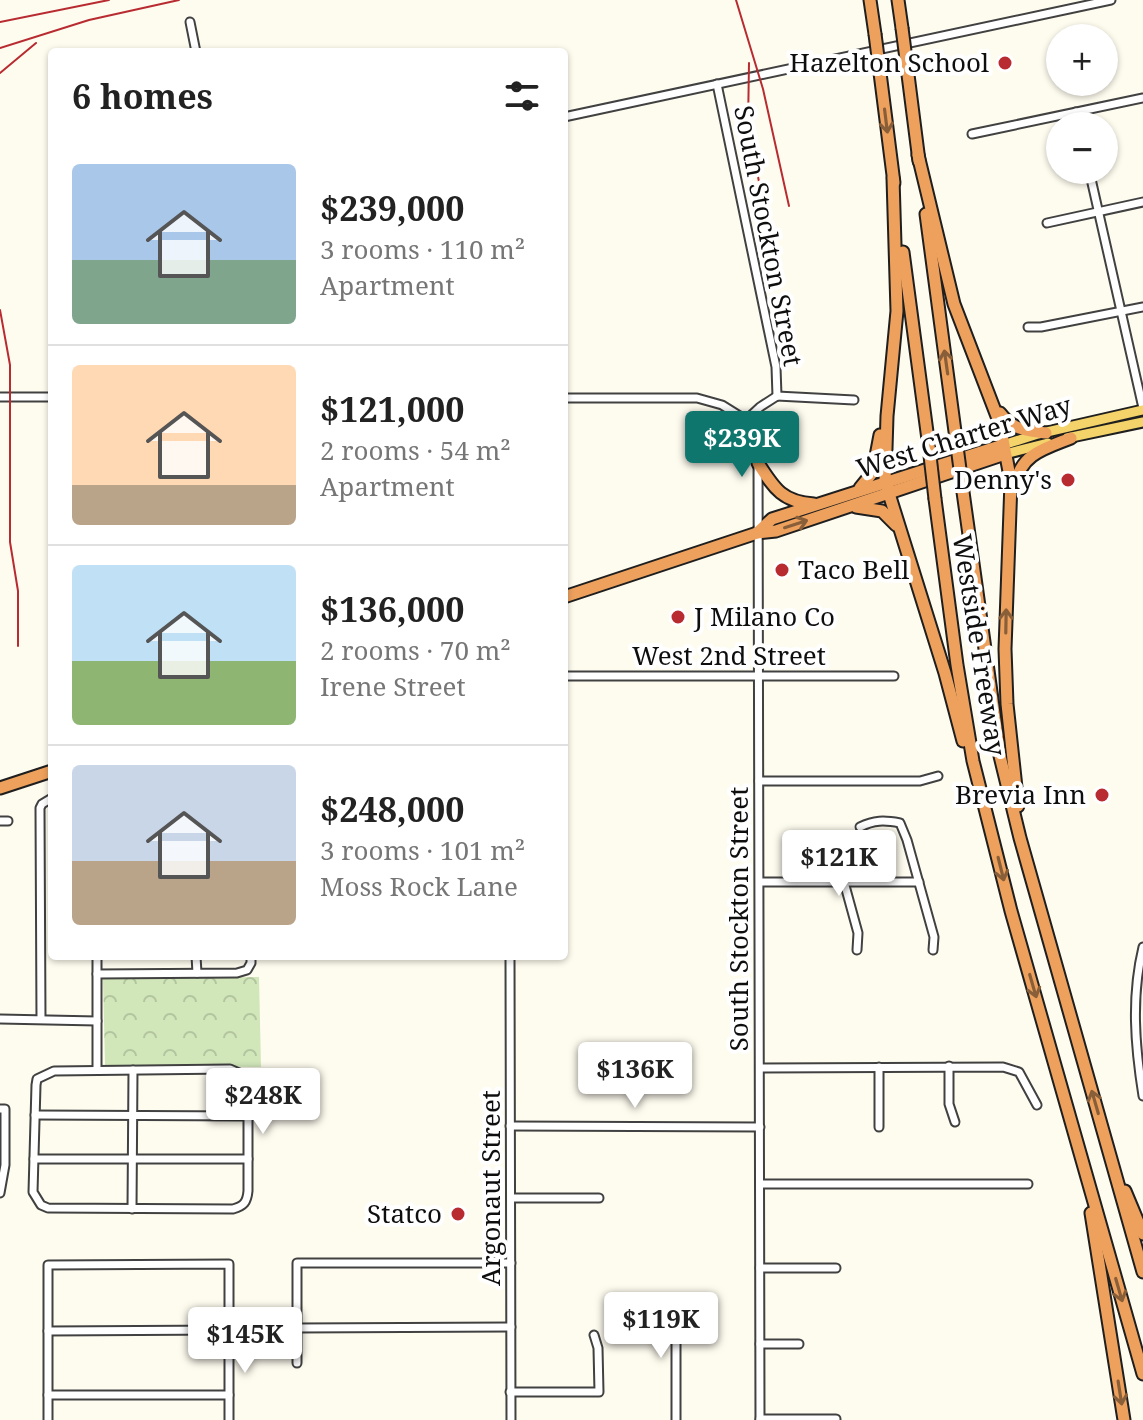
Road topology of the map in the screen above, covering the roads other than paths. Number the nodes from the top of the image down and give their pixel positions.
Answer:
1 (870, 0) edge
2 (898, 0) edge
3 (1053, 0) edge
4 (1111, 0) edge
5 (1056, 12) junction
6 (190, 22) dead end
7 (195, 48) edge
8 (717, 84) junction
9 (1143, 98) edge
10 (1076, 112) edge
11 (568, 116) edge
12 (1046, 118) edge
13 (972, 134) dead end
14 (918, 155) junction
15 (893, 178) junction
16 (1092, 184) edge
17 (1143, 202) edge
18 (1099, 212) junction
19 (1047, 223) dead end
20 (1143, 307) edge
21 (1120, 312) junction
22 (1028, 327) dead end
23 (777, 396) junction
24 (0, 397) edge
25 (48, 397) edge
26 (568, 398) edge
27 (854, 400) dead end
28 (993, 403) junction
29 (1143, 409) edge
30 (887, 416) junction
31 (746, 420) junction
32 (1143, 422) edge
33 (1099, 432) junction
34 (1046, 433) junction
35 (1071, 438) junction
36 (1004, 450) junction
37 (758, 463) junction
38 (885, 481) junction
39 (858, 490) junction
40 (890, 494) junction
41 (819, 504) junction
42 (851, 506) junction
43 (1010, 521) junction
44 (901, 532) junction
45 (757, 533) junction
46 (568, 596) edge
47 (568, 676) edge
48 (758, 676) junction
49 (894, 676) dead end
50 (973, 761) junction
51 (48, 772) edge
52 (938, 776) dead end
53 (759, 781) junction
54 (0, 788) edge
55 (48, 800) edge
56 (860, 827) dead end
57 (1020, 838) junction
58 (760, 882) junction
59 (844, 882) junction
60 (919, 882) junction
61 (1143, 947) edge
62 (857, 950) dead end
63 (933, 950) dead end
64 (97, 960) edge
65 (196, 960) edge
66 (251, 960) edge
67 (510, 960) edge
68 (197, 973) junction
69 (97, 974) junction
70 (0, 1019) edge
71 (41, 1019) junction
72 (97, 1021) junction
73 (1140, 1056) edge
74 (949, 1066) junction
75 (879, 1067) junction
76 (760, 1068) junction
77 (97, 1070) junction
78 (133, 1070) junction
79 (1143, 1096) edge
80 (1037, 1105) dead end
81 (2, 1109) edge
82 (35, 1115) junction
83 (131, 1116) junction
84 (248, 1116) junction
85 (955, 1122) dead end
86 (510, 1126) junction
87 (760, 1127) junction
88 (879, 1127) dead end
89 (133, 1158) junction
90 (34, 1159) junction
91 (248, 1159) junction
92 (1116, 1177) junction
93 (2, 1180) edge
94 (760, 1184) junction
95 (1028, 1184) dead end
96 (1090, 1188) junction
97 (0, 1193) edge
98 (511, 1198) junction
99 (599, 1198) dead end
100 (132, 1209) junction
101 (1143, 1234) edge
102 (511, 1263) junction
103 (760, 1268) junction
104 (836, 1268) dead end
105 (1143, 1272) edge
106 (676, 1300) dead end
107 (511, 1327) junction
108 (297, 1328) junction
109 (229, 1330) junction
110 (48, 1331) junction
111 (594, 1335) dead end
112 (760, 1344) junction
113 (799, 1344) dead end
114 (297, 1363) dead end
115 (1143, 1374) edge
116 (510, 1392) junction
117 (48, 1395) junction
118 (229, 1395) junction
119 (760, 1419) edge
120 (836, 1419) edge
121 (48, 1420) edge
122 (229, 1420) edge
123 (511, 1420) edge
124 (676, 1420) edge
125 (1124, 1420) edge

1 -> 15 highway, Westside Freeway, bridge
2 - 14 highway, Westside Freeway, bridge
3 - 5 street
4 - 5 street
5 - 8 street
6 - 7 street
8 - 11 street
8 - 23 street, South Stockton Street
9 - 10 street
12 - 13 street
14 - 28 highway
57 -> 14 highway, Westside Freeway, bridge
15 - 30 highway
15 - 50 highway, Westside Freeway, bridge
16 - 18 street
17 - 18 street
18 - 19 street
18 - 21 street
20 - 21 street
21 - 22 street
21 - 29 street
23 - 27 street
23 - 31 street
24 - 25 street
26 - 31 street
28 - 34 highway
28 - 36 highway
29 - 33 main road
29 - 34 main road, West Charter Way
30 - 38 highway
30 - 39 highway
31 - 37 street, South Stockton Street
32 - 33 main road, West Charter Way
33 - 35 main road, West Charter Way
34 - 36 main road, West Charter Way
35 - 36 main road, West Charter Way
35 - 43 highway
36 - 38 highway, West Charter Way
36 - 40 highway, West Charter Way
36 - 43 highway
37 - 41 highway
37 - 45 street, South Stockton Street
38 - 39 highway, West Charter Way
38 - 40 highway
39 - 41 highway, West Charter Way
40 - 42 highway, West Charter Way
40 - 44 highway
41 - 45 highway, West Charter Way
42 - 44 highway
45 -> 42 highway, West Charter Way
57 -> 43 highway
44 - 50 highway
45 - 46 highway, West Charter Way
45 - 48 street, South Stockton Street
47 - 48 street, West 2nd Street
48 - 49 street, West 2nd Street
48 - 53 street, South Stockton Street
50 -> 96 highway, Westside Freeway
51 - 54 highway
52 - 53 street
53 - 58 street, South Stockton Street
55 - 71 street
56 - 60 street
92 -> 57 highway, Westside Freeway
58 - 59 street
58 - 76 street, South Stockton Street
59 - 60 street
59 - 62 street
60 - 63 street
61 - 73 street
64 - 69 street
65 - 68 street
66 - 68 street
67 - 86 street, Argonaut Street
68 - 69 street
69 - 72 street
70 - 71 street
71 - 72 street
72 - 77 street
73 - 79 street
74 - 75 street
74 - 80 street
74 - 85 street
75 - 76 street
75 - 88 street
76 - 87 street, South Stockton Street
77 - 78 street
77 - 82 street
78 - 83 street
78 - 84 street
81 - 93 street
82 - 83 street
82 - 90 street
83 - 84 street
83 - 89 street
84 - 91 street
86 - 87 street
86 - 98 street, Argonaut Street
87 - 94 street, South Stockton Street
89 - 90 street
89 - 91 street
89 - 100 street
90 - 100 street
91 - 100 street
92 - 101 highway
92 - 105 highway, Westside Freeway
93 - 97 street
94 - 95 street
94 - 103 street, South Stockton Street
96 -> 115 highway, Westside Freeway
96 -> 125 highway
98 - 99 street
98 - 102 street, Argonaut Street
102 - 107 street, Argonaut Street
102 - 108 street
103 - 104 street
103 - 112 street, South Stockton Street
106 - 124 street
107 - 108 street
107 - 116 street, Argonaut Street
108 - 114 street
109 - 110 street
109 - 110 street
109 - 118 street
110 - 117 street
111 - 116 street
112 - 113 street
112 - 119 street, South Stockton Street
116 - 123 street, Argonaut Street
117 - 118 street
117 - 121 street
118 - 122 street
119 - 120 street

